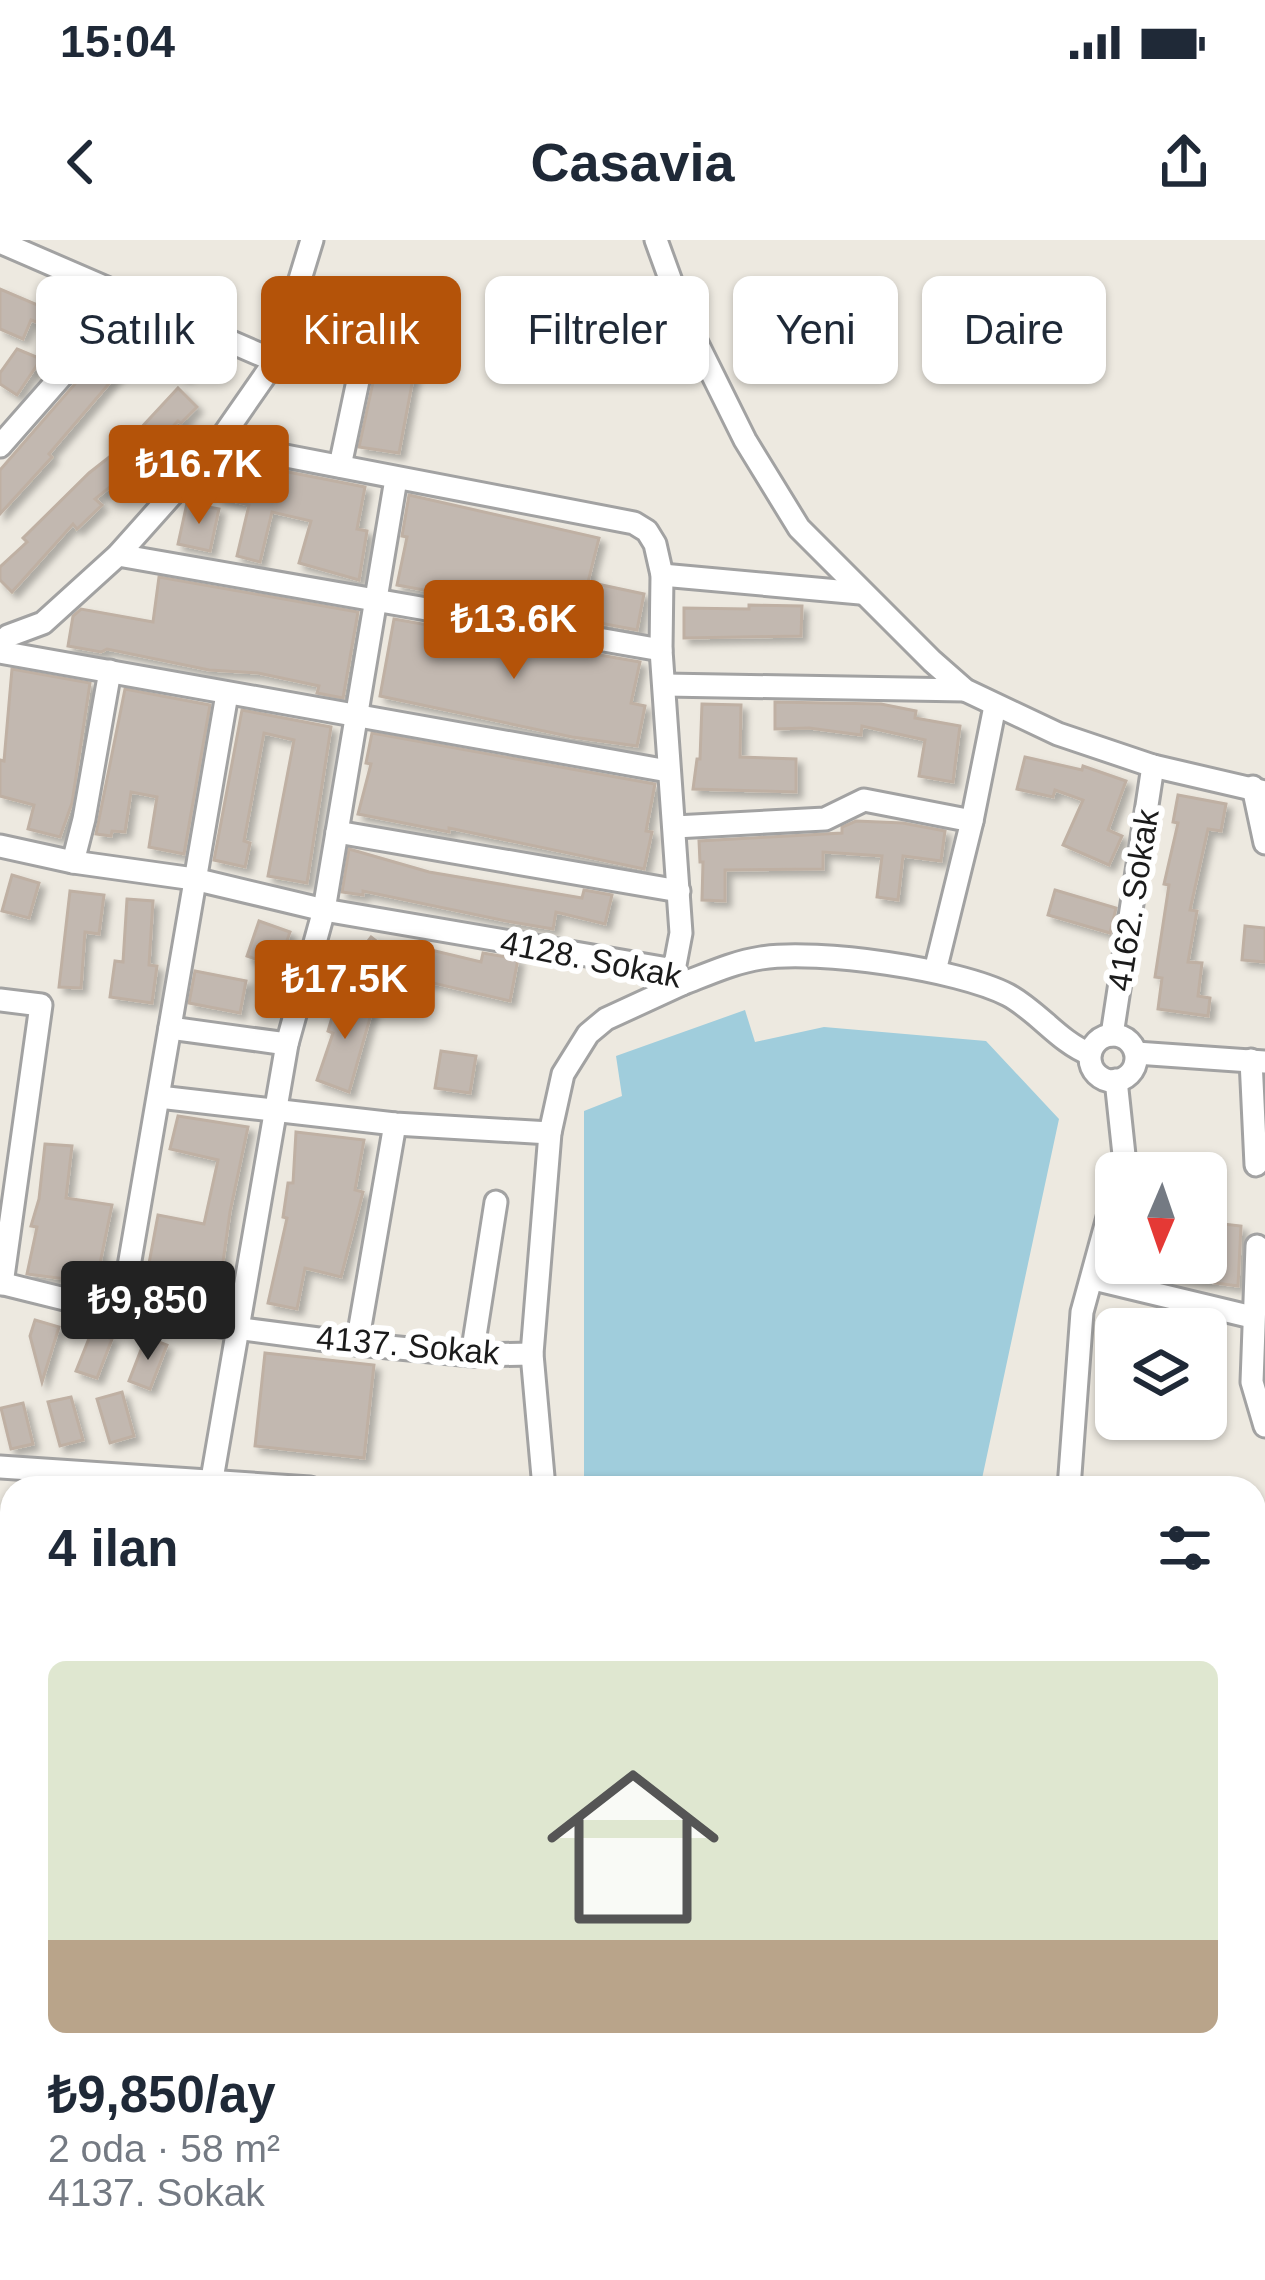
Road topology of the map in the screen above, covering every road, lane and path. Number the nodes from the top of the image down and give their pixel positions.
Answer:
1 (312, 240) edge
2 (656, 240) edge
3 (0, 242) edge
4 (79, 276) edge
5 (301, 276) edge
6 (261, 382) edge
7 (54, 384) edge
8 (357, 384) edge
9 (0, 410) edge
10 (20, 422) junction
11 (218, 443) junction
12 (0, 446) edge
13 (340, 466) junction
14 (396, 479) junction
15 (118, 555) junction
16 (662, 575) junction
17 (860, 592) junction
18 (375, 601) junction
19 (2, 639) edge
20 (661, 650) junction
21 (110, 671) junction
22 (664, 685) junction
23 (965, 690) junction
24 (227, 694) junction
25 (995, 706) junction
26 (356, 716) junction
27 (1153, 766) junction
28 (668, 772) junction
29 (1259, 789) edge
30 (972, 821) junction
31 (675, 827) junction
32 (337, 832) junction
33 (1265, 843) edge
34 (0, 846) edge
35 (73, 862) junction
36 (194, 879) junction
37 (679, 891) junction
38 (324, 910) junction
39 (935, 971) junction
40 (678, 977) junction
41 (0, 1000) edge
42 (170, 1028) junction
43 (1112, 1035) junction
44 (287, 1044) junction
45 (1136, 1053) junction
46 (1090, 1054) junction
47 (1258, 1061) edge
48 (1116, 1080) junction
49 (159, 1096) junction
50 (277, 1110) junction
51 (395, 1124) junction
52 (550, 1132) junction
53 (1124, 1152) edge
54 (1256, 1166) dead end
55 (496, 1202) dead end
56 (1257, 1246) dead end
57 (1095, 1275) edge
58 (1094, 1279) junction
59 (1, 1283) edge
60 (121, 1313) junction
61 (1252, 1316) junction
62 (241, 1329) junction
63 (357, 1344) junction
64 (532, 1354) junction
65 (472, 1355) junction
66 (1265, 1426) edge
67 (0, 1467) edge
68 (118, 1476) edge
69 (210, 1476) edge
70 (543, 1476) edge
71 (1074, 1476) edge

1 - 5 street
2 - 17 street
3 - 4 street
6 - 11 street
7 - 10 street
8 - 13 street
9 - 10 street
10 - 12 street
11 - 13 street
11 - 15 street
13 - 14 street
14 - 16 street
14 - 18 street
15 - 18 street
15 - 19 street
16 - 17 street
16 - 20 street
17 - 23 street
18 - 20 street
18 - 26 street
19 - 21 street
20 - 22 street
21 - 24 street
21 - 35 street
22 - 23 street
22 - 28 street
23 - 25 street
24 - 26 street
24 - 36 street
25 - 27 street
25 - 30 street
26 - 28 street
26 - 32 street
27 - 29 street
27 - 43 street, 4162. Sokak
28 - 31 street
29 - 33 street
30 - 31 street
30 - 39 street
31 - 37 street
32 - 37 street
32 - 38 street
34 - 35 street, 4128. Sokak
35 - 36 street, 4128. Sokak
36 - 38 street, 4128. Sokak
36 - 42 street
37 - 40 street
38 - 40 street, 4128. Sokak
38 - 44 street
39 - 40 street, 4128. Sokak
39 - 46 street, 4128. Sokak
40 - 52 street
41 - 59 street
42 - 44 street
42 - 49 street
43 - 45 street
43 - 46 street
44 - 50 street
45 - 47 street
45 - 48 street
46 - 48 street
47 - 54 street
48 - 53 street
49 - 50 street
49 - 60 street
50 - 51 street
50 - 62 street
51 - 52 street
51 - 63 street
52 - 64 street
55 - 65 street
56 - 61 street
57 - 58 street
58 - 61 street
58 - 71 street
59 - 60 street, 4137. Sokak
60 - 62 street, 4137. Sokak
61 - 66 street
62 - 63 street, 4137. Sokak
62 - 69 street
63 - 65 street, 4137. Sokak
64 - 65 street, 4137. Sokak
64 - 70 street
67 - 68 street

